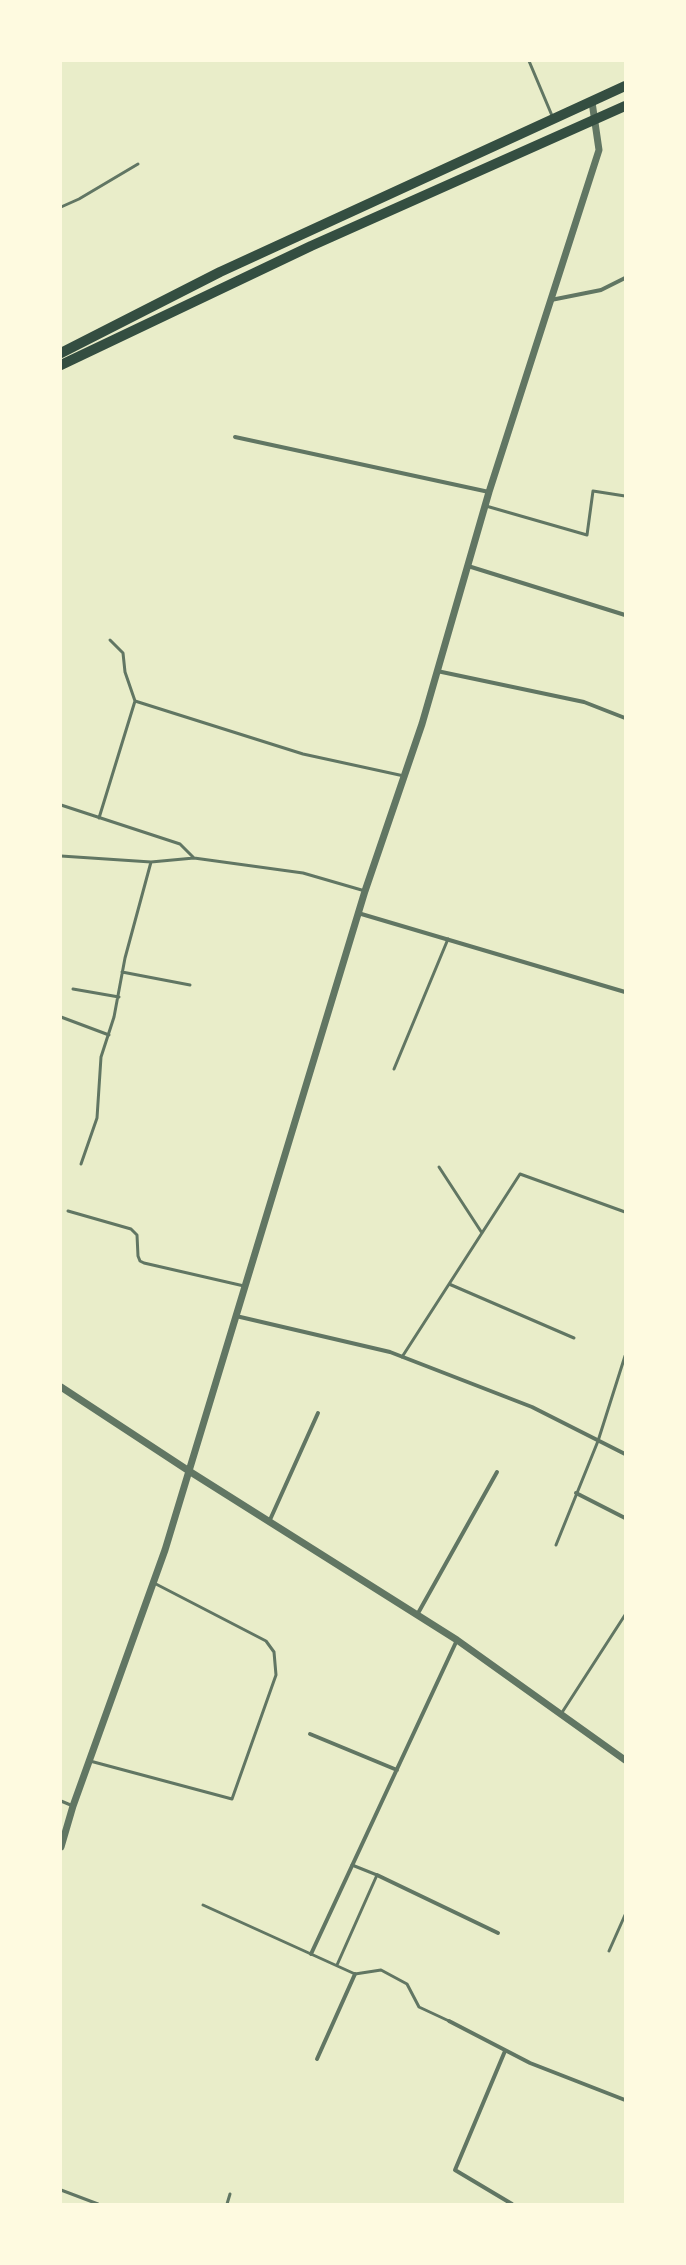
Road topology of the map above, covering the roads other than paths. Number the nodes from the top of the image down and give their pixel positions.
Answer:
1 (529, 61) edge
2 (625, 86) edge
3 (592, 102) junction
4 (625, 106) edge
5 (554, 119) junction
6 (595, 120) junction
7 (138, 164) dead end
8 (61, 207) edge
9 (625, 278) edge
10 (551, 300) junction
11 (61, 352) edge
12 (61, 366) edge
13 (236, 437) dead end
14 (489, 492) junction
15 (625, 496) edge
16 (485, 506) junction
17 (468, 566) junction
18 (625, 615) edge
19 (110, 640) dead end
20 (436, 671) junction
21 (135, 701) junction
22 (625, 718) edge
23 (405, 776) junction
24 (61, 805) edge
25 (99, 818) junction
26 (61, 856) edge
27 (194, 858) junction
28 (151, 862) junction
29 (365, 891) junction
30 (358, 913) junction
31 (448, 939) junction
32 (122, 972) junction
33 (190, 984) dead end
34 (73, 990) dead end
35 (625, 992) edge
36 (119, 997) junction
37 (61, 1017) edge
38 (109, 1035) junction
39 (394, 1069) dead end
40 (81, 1164) dead end
41 (440, 1167) dead end
42 (68, 1211) dead end
43 (625, 1212) edge
44 (482, 1233) junction
45 (449, 1284) junction
46 (244, 1286) junction
47 (236, 1316) junction
48 (574, 1338) dead end
49 (625, 1356) edge
50 (402, 1357) junction
51 (61, 1387) edge
52 (318, 1413) dead end
53 (598, 1441) junction
54 (625, 1454) edge
55 (189, 1471) junction
56 (497, 1472) dead end
57 (576, 1493) junction
58 (625, 1518) edge
59 (269, 1522) junction
60 (556, 1545) dead end
61 (154, 1583) junction
62 (417, 1615) junction
63 (625, 1615) edge
64 (457, 1640) junction
65 (561, 1714) junction
66 (310, 1734) dead end
67 (625, 1760) edge
68 (90, 1761) junction
69 (397, 1770) junction
70 (61, 1802) edge
71 (73, 1806) junction
72 (61, 1847) edge
73 (352, 1865) junction
74 (376, 1875) junction
75 (203, 1905) dead end
76 (625, 1915) edge
77 (498, 1933) dead end
78 (609, 1951) dead end
79 (311, 1954) junction
80 (337, 1965) junction
81 (354, 1974) junction
82 (449, 2021) joint
83 (505, 2051) junction
84 (317, 2059) dead end
85 (625, 2100) edge
86 (61, 2190) edge
87 (230, 2194) dead end
88 (98, 2204) edge
89 (227, 2204) edge
90 (512, 2204) edge

1 - 5 lane
2 - 3 main road
3 - 5 main road
3 - 6 street
4 - 6 main road
5 - 11 main road
6 - 10 street
6 - 12 main road
7 - 8 lane
9 - 10 street
10 - 14 street
13 - 14 street
14 - 16 street
15 - 16 lane
16 - 17 street
17 - 18 street
17 - 20 street
19 - 21 lane
20 - 22 street
20 - 23 street
21 - 23 lane
21 - 25 lane
23 - 29 street
24 - 25 lane
25 - 27 lane
26 - 28 lane
27 - 28 lane
27 - 29 lane
28 - 32 lane
29 - 30 street
30 - 31 street
30 - 46 street
31 - 35 street
31 - 39 lane
32 - 33 lane
32 - 36 lane
34 - 36 lane
36 - 38 lane
37 - 38 lane
38 - 40 lane
41 - 44 lane
42 - 46 lane
43 - 44 lane
44 - 45 lane
45 - 48 lane
45 - 50 lane
46 - 47 street
47 - 50 street
47 - 55 street
49 - 53 lane
50 - 53 street
51 - 55 street
52 - 59 street
53 - 54 street
53 - 57 lane
55 - 59 street
55 - 61 street
56 - 62 street
57 - 58 street
57 - 60 lane
59 - 62 street
61 - 68 street
61 - 68 lane
62 - 64 street
63 - 65 lane
64 - 65 street
64 - 69 street
65 - 67 street
66 - 69 street
68 - 71 street
69 - 73 street
70 - 71 lane
71 - 72 street
73 - 74 lane
73 - 79 street
74 - 77 street
74 - 80 lane
75 - 79 lane
76 - 78 lane
79 - 80 lane
80 - 81 lane
81 - 82 lane
81 - 84 street
82 - 83 street
83 - 85 street
83 - 90 street
86 - 88 lane
87 - 89 lane

